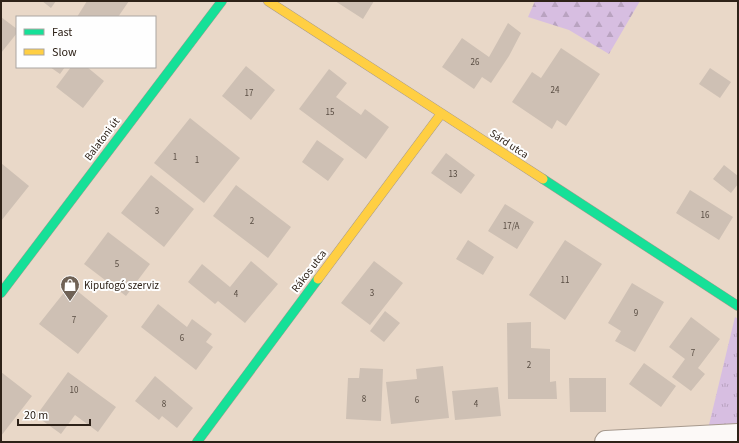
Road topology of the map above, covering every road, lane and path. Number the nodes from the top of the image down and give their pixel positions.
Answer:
1 (222, 1) edge
2 (268, 1) edge
3 (441, 114) junction
4 (1, 292) edge
5 (738, 306) edge
6 (738, 435) edge
7 (197, 442) edge
8 (606, 442) edge

1 - 4 street, Balatoni út
2 - 3 street, Sárd utca
3 - 5 street, Sárd utca
3 - 7 street, Rákos utca
6 - 8 street

